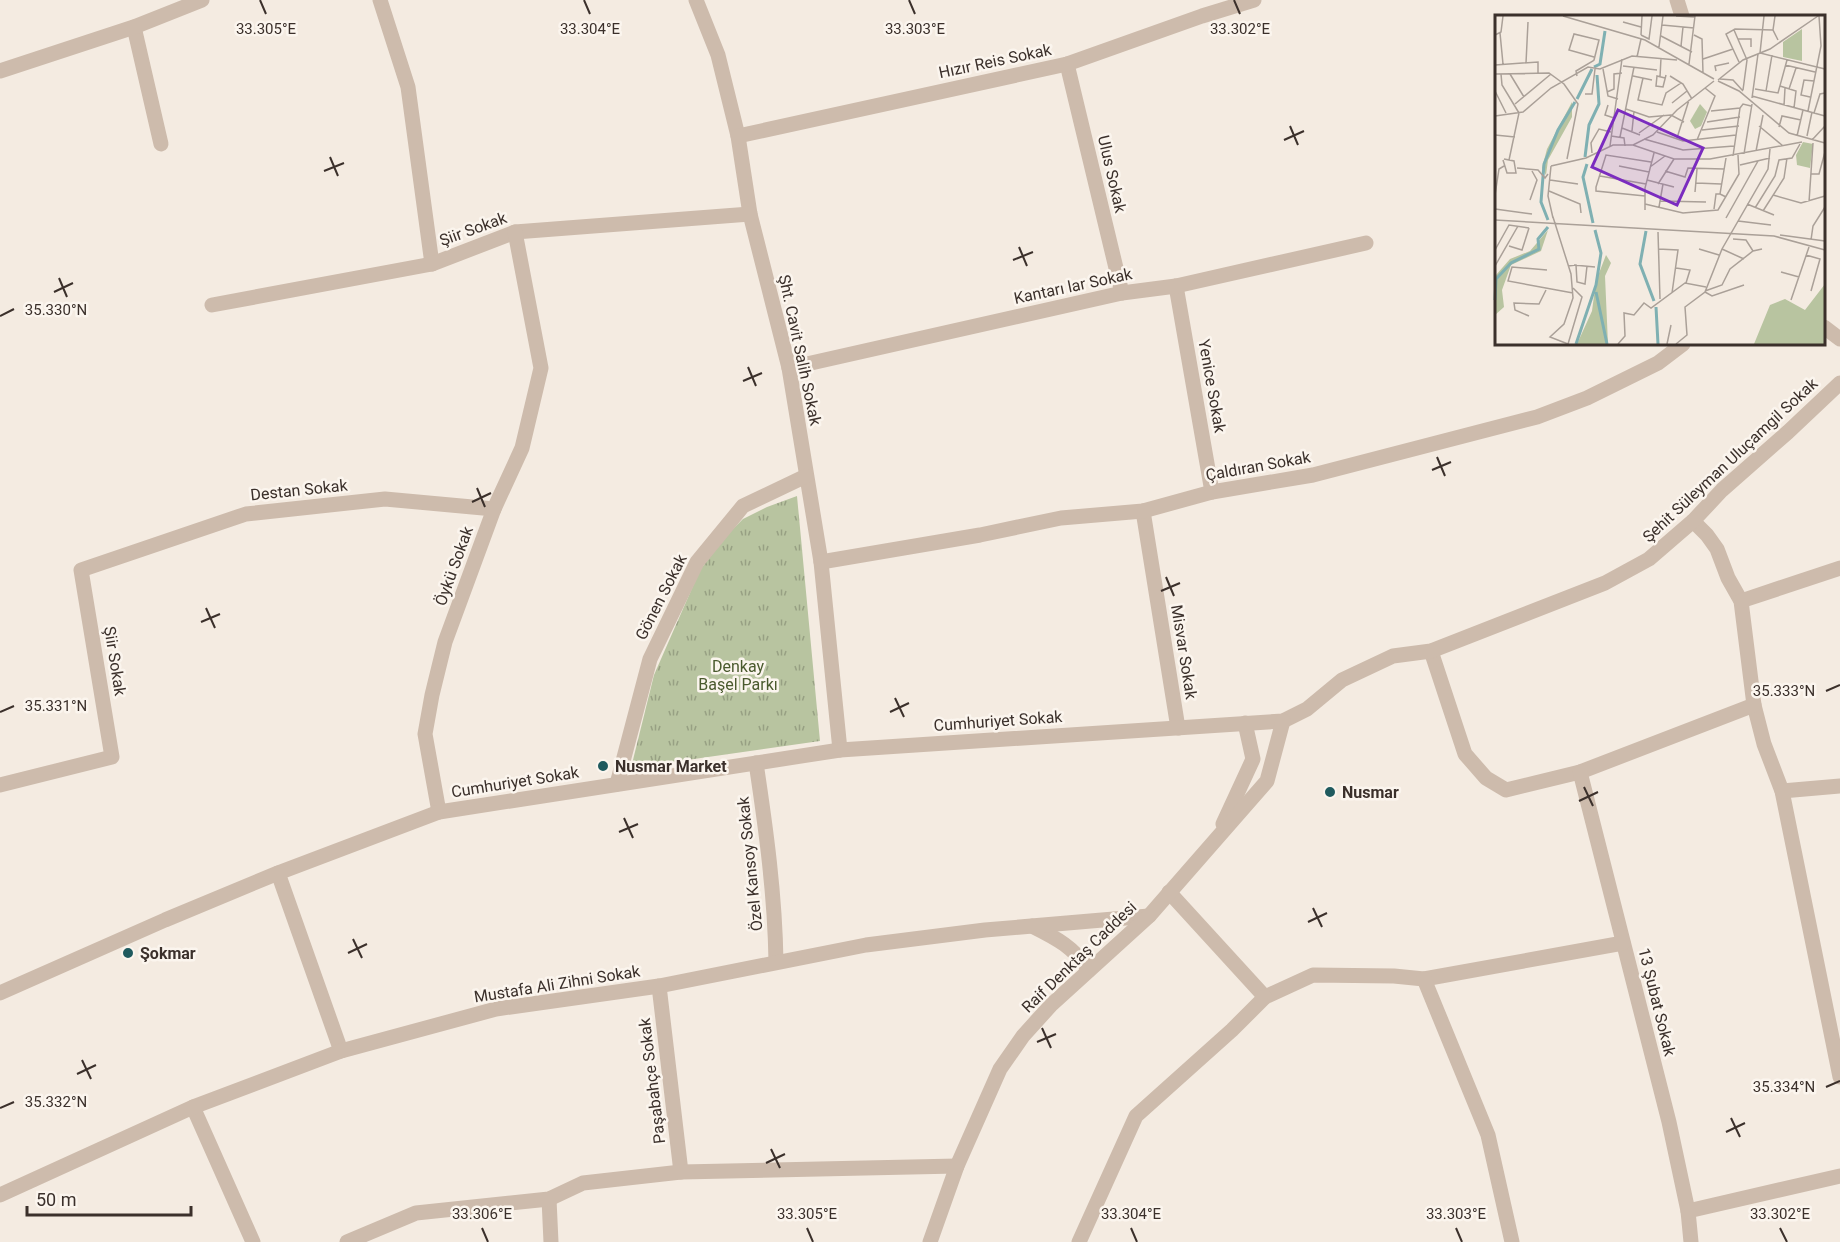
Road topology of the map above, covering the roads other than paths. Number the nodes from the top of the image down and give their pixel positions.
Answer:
1 (202, 0) edge
2 (380, 0) edge
3 (696, 0) edge
4 (1254, 0) edge
5 (1677, 0) edge
6 (1682, 15) edge
7 (134, 27) junction
8 (1067, 64) junction
9 (0, 71) edge
10 (738, 136) junction
11 (161, 144) dead end
12 (750, 214) junction
13 (515, 232) junction
14 (1366, 243) dead end
15 (432, 264) junction
16 (1176, 286) junction
17 (1122, 293) junction
18 (212, 305) dead end
19 (1825, 328) edge
20 (1840, 339) edge
21 (1682, 345) edge
22 (789, 368) junction
23 (1840, 383) edge
24 (806, 476) junction
25 (1212, 492) junction
26 (494, 509) junction
27 (1143, 511) junction
28 (1693, 521) junction
29 (821, 562) junction
30 (1840, 568) edge
31 (81, 570) joint
32 (1741, 601) junction
33 (1431, 651) junction
34 (1754, 705) junction
35 (1284, 721) junction
36 (1245, 723) junction
37 (1178, 728) junction
38 (840, 750) junction
39 (756, 763) junction
40 (1580, 772) junction
41 (617, 784) junction
42 (0, 785) edge
43 (1840, 786) edge
44 (1782, 791) junction
45 (439, 812) junction
46 (1215, 841) junction
47 (278, 873) junction
48 (1169, 892) junction
49 (1149, 916) junction
50 (1032, 926) junction
51 (1623, 943) junction
52 (776, 962) junction
53 (1089, 970) junction
54 (1424, 979) junction
55 (659, 986) junction
56 (0, 993) edge
57 (1265, 997) junction
58 (341, 1051) junction
59 (1840, 1074) edge
60 (193, 1107) junction
61 (957, 1166) junction
62 (681, 1172) junction
63 (1840, 1176) edge
64 (0, 1195) edge
65 (549, 1198) junction
66 (1688, 1211) junction
67 (253, 1242) edge
68 (347, 1242) edge
69 (551, 1242) edge
70 (930, 1242) edge
71 (1079, 1242) edge
72 (1512, 1242) edge
73 (1691, 1242) edge

1 - 7 street
2 - 15 street
3 - 10 street, Şht. Cavit Salih Sokak
4 - 8 street, Hızır Reis Sokak
5 - 6 street
7 - 9 street
7 - 11 street
8 - 10 street, Hızır Reis Sokak
8 - 17 street, Ulus Sokak
10 - 12 street, Şht. Cavit Salih Sokak
12 - 13 street, Şiir Sokak
12 - 22 street, Şht. Cavit Salih Sokak
13 - 15 street, Şiir Sokak
13 - 26 street, Öykü Sokak
14 - 16 street, Kantarı lar Sokak
15 - 18 street, Şiir Sokak
16 - 17 street, Kantarı lar Sokak
16 - 25 street, Yenice Sokak
17 - 22 street, Kantarı lar Sokak
19 - 20 street
21 - 25 street, Çaldıran Sokak
22 - 24 street, Şht. Cavit Salih Sokak
23 - 28 street, Şehit Süleyman Uluçamgil Sokak
24 - 29 street, Şht. Cavit Salih Sokak
24 - 41 street, Gönen Sokak
25 - 27 street, Çaldıran Sokak
26 - 31 street, Destan Sokak
26 - 45 street, Öykü Sokak
27 - 29 street, Çaldıran Sokak
27 - 37 street, Misvar Sokak
28 - 32 street
28 - 33 street, Şehit Süleyman Uluçamgil Sokak
29 - 38 street, Şht. Cavit Salih Sokak
30 - 32 street
31 - 42 street, Şiir Sokak
32 - 34 street
33 - 35 street, Şehit Süleyman Uluçamgil Sokak
33 - 40 street
34 - 40 street
34 - 44 street
35 - 36 street, Cumhuriyet Sokak
35 - 46 street, Raif Denktaş Caddesi
36 - 37 street, Cumhuriyet Sokak
36 - 46 street, Raif Denktaş Caddesi
37 - 38 street, Cumhuriyet Sokak
38 - 39 street, Cumhuriyet Sokak
39 - 41 street, Cumhuriyet Sokak
39 - 52 street, Özel Kansoy Sokak
40 - 51 street, 13 Şubat Sokak
41 - 45 street, Cumhuriyet Sokak
43 - 44 street
44 - 59 street
45 - 47 street, Cumhuriyet Sokak
46 - 48 street, Raif Denktaş Caddesi
47 - 56 street, Cumhuriyet Sokak
47 - 58 street
48 - 49 street, Raif Denktaş Caddesi
48 - 57 street
49 - 50 street, Mustafa Ali Zihni Sokak
49 - 53 street, Raif Denktaş Caddesi
50 - 52 street, Mustafa Ali Zihni Sokak
50 - 53 street
51 - 54 street
51 - 66 street, 13 Şubat Sokak
52 - 55 street, Mustafa Ali Zihni Sokak
53 - 61 street, Raif Denktaş Caddesi
54 - 57 street
54 - 72 street
55 - 58 street, Mustafa Ali Zihni Sokak
55 - 62 street, Paşabahçe Sokak
57 - 71 street
58 - 60 street, Mustafa Ali Zihni Sokak
60 - 64 street, Mustafa Ali Zihni Sokak
60 - 67 street
61 - 62 street
61 - 70 street, Raif Denktaş Caddesi
62 - 65 street
63 - 66 street
65 - 68 street
65 - 69 street
66 - 73 street, 13 Şubat Sokak

